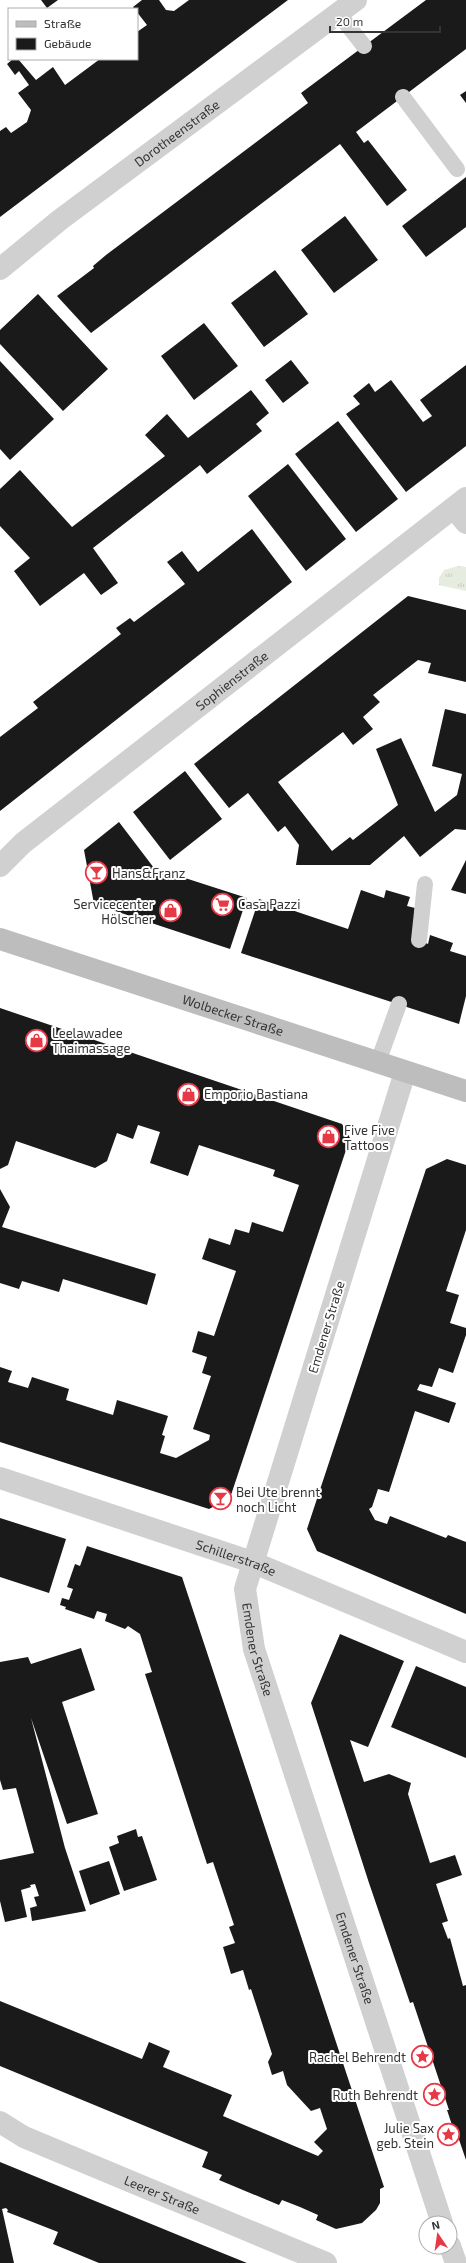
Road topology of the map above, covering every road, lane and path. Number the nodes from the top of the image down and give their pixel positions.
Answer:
1 (356, 0) edge
2 (338, 13) junction
3 (364, 46) dead end
4 (403, 97) dead end
5 (457, 170) dead end
6 (0, 269) edge
7 (462, 510) edge
8 (0, 866) edge
9 (425, 884) dead end
10 (0, 939) edge
11 (419, 940) dead end
12 (400, 1004) dead end
13 (378, 1062) junction
14 (405, 1072) junction
15 (466, 1091) edge
16 (0, 1478) edge
17 (252, 1562) junction
18 (466, 1652) edge
19 (0, 2122) edge
20 (439, 2215) edge
21 (326, 2263) edge

1 - 2 street, Dorotheenstraße
2 - 3 lane
2 - 6 street, Dorotheenstraße
4 - 5 lane
7 - 8 street, Sophienstraße
9 - 11 lane
10 - 13 main road, Wolbecker Straße
12 - 13 lane
13 - 14 main road, Wolbecker Straße
14 - 15 main road, Wolbecker Straße
14 - 17 street, Emdener Straße
16 - 17 street, Schillerstraße
17 - 18 street, Schillerstraße
17 - 20 street, Emdener Straße
19 - 21 street, Leerer Straße

